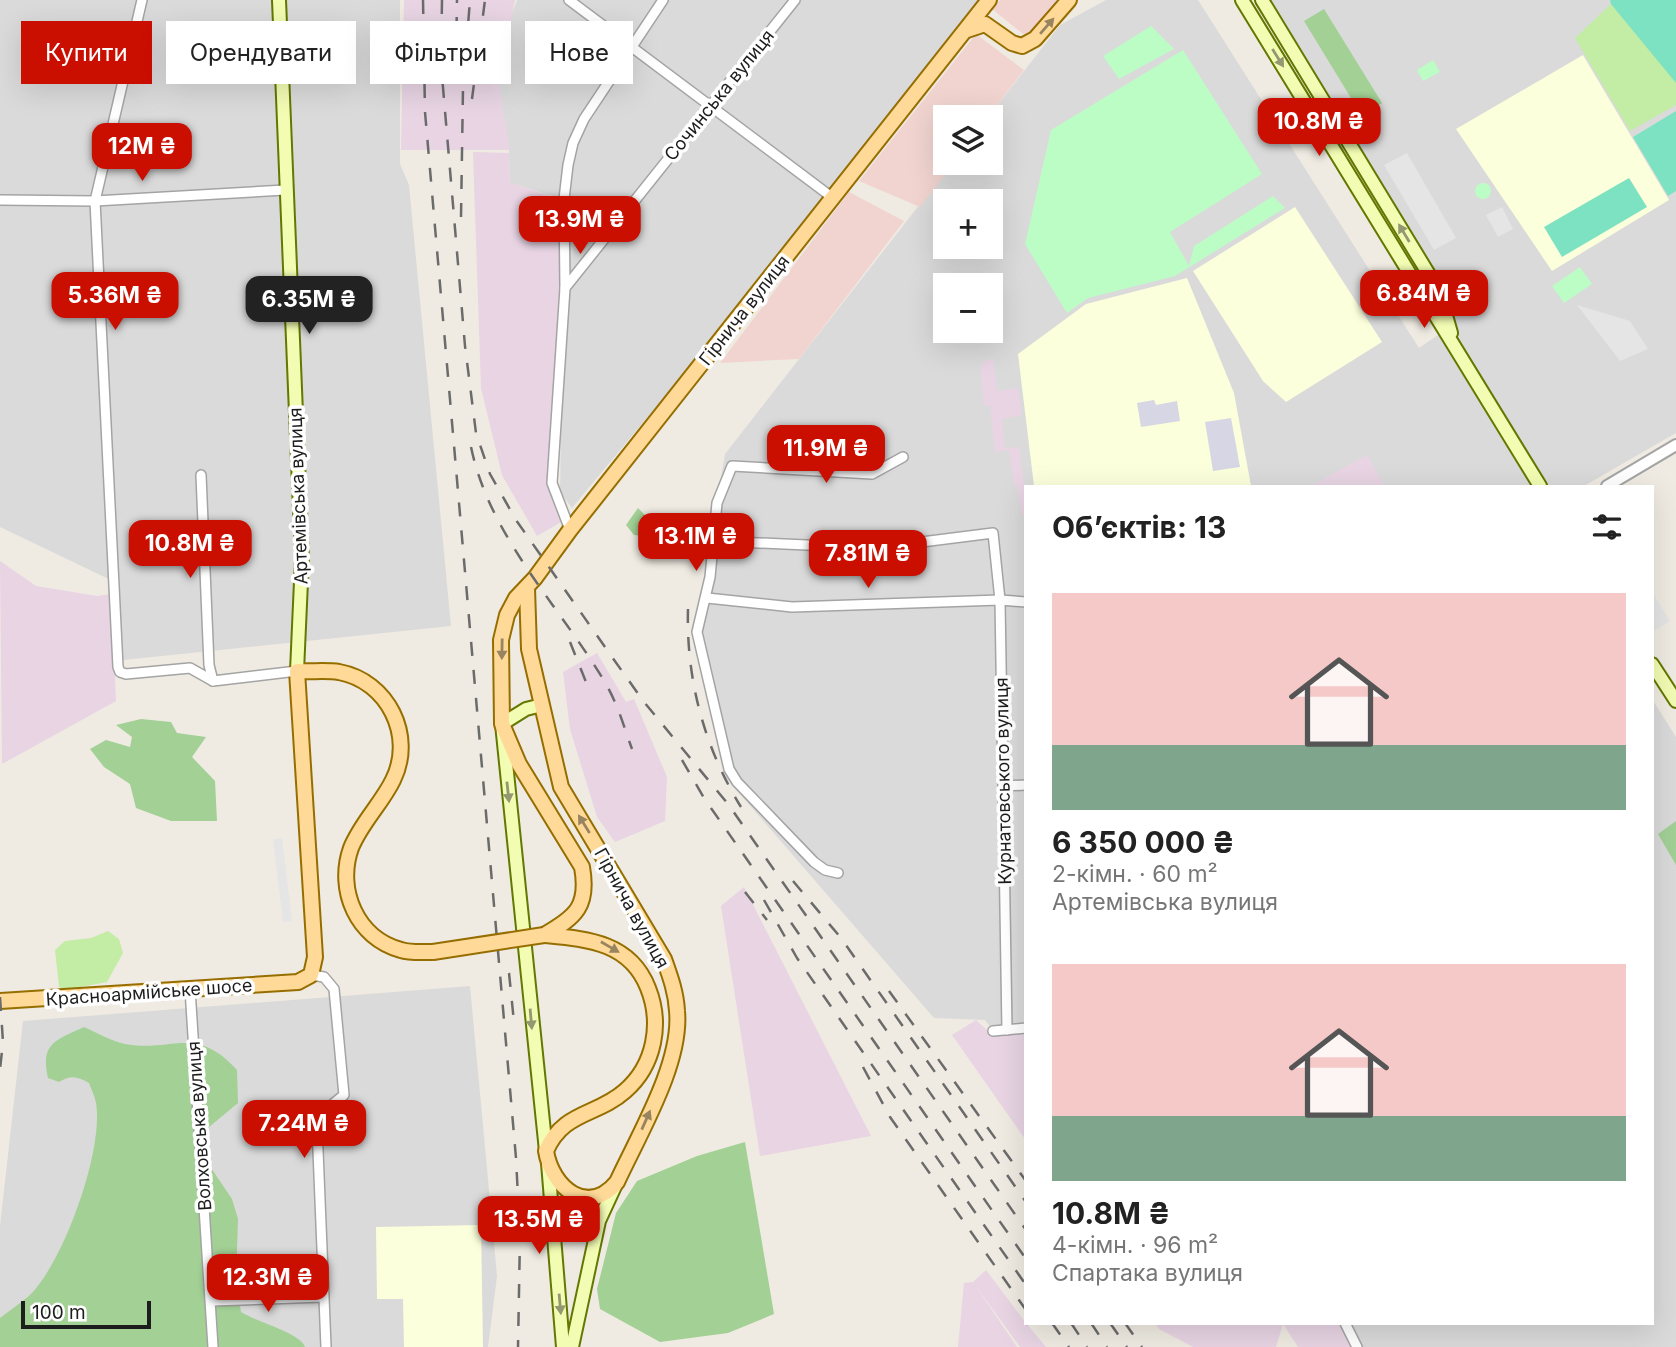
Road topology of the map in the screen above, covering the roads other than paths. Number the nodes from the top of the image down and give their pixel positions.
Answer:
1 (142, 0) edge
2 (279, 0) edge
3 (569, 0) edge
4 (663, 0) edge
5 (795, 0) edge
6 (990, 0) edge
7 (1069, 0) edge
8 (1242, 0) edge
9 (1262, 0) edge
10 (597, 21) edge
11 (993, 28) junction
12 (963, 33) junction
13 (633, 44) edge
14 (633, 48) edge
15 (607, 84) edge
16 (710, 106) junction
17 (285, 190) junction
18 (833, 198) junction
19 (0, 200) edge
20 (95, 201) junction
21 (565, 288) junction
22 (1439, 291) junction
23 (1425, 298) junction
24 (1454, 344) junction
25 (1676, 445) edge
26 (903, 457) dead end
27 (201, 475) dead end
28 (1539, 485) edge
29 (1609, 485) edge
30 (570, 530) junction
31 (715, 541) junction
32 (527, 588) junction
33 (707, 598) junction
34 (1000, 600) junction
35 (1024, 602) edge
36 (1654, 667) edge
37 (297, 671) junction
38 (213, 681) junction
39 (1676, 701) edge
40 (542, 705) junction
41 (502, 724) junction
42 (1024, 785) edge
43 (1004, 786) junction
44 (838, 873) dead end
45 (544, 935) junction
46 (304, 979) junction
47 (190, 989) junction
48 (0, 1001) edge
49 (1024, 1028) edge
50 (1007, 1030) junction
51 (993, 1031) dead end
52 (547, 1157) junction
53 (617, 1182) junction
54 (323, 1297) junction
55 (211, 1301) junction
56 (1346, 1325) edge
57 (213, 1347) edge
58 (326, 1347) edge
59 (563, 1347) edge
60 (572, 1347) edge
61 (1357, 1347) edge

1 - 20 street
2 - 17 main road, Артемівська вулиця
3 - 10 street
4 - 13 street
5 - 16 street, Сочинська вулиця
6 - 11 main road, Гірнича вулиця
6 - 12 main road, Гірнича вулиця
11 -> 7 main road
8 -> 23 main road
22 -> 9 main road
11 - 12 main road
12 - 18 main road, Гірнича вулиця
14 - 16 street
15 - 21 street
16 - 18 street
16 - 21 street, Сочинська вулиця
17 - 20 street
17 - 37 main road, Артемівська вулиця
18 - 30 main road, Гірнича вулиця
19 - 20 street
20 - 38 street
21 - 30 street
22 - 23 main road
22 - 24 main road
23 - 24 main road
24 - 28 main road
25 - 29 street
26 - 31 street
27 - 38 street
30 - 32 main road, Гірнича вулиця
31 - 33 street
31 - 34 street, Курнатовського вулиця
32 - 40 main road, Гірнича вулиця
32 -> 41 main road, Гірнича вулиця
33 - 34 street
33 - 44 street
34 - 35 street
34 - 43 street, Курнатовського вулиця
36 - 39 main road
37 - 38 street
37 - 45 main road, bridge
37 - 46 main road, Артемівська вулиця
40 - 41 main road
53 -> 40 main road, Гірнича вулиця
41 - 45 main road
41 -> 52 main road, Гірнича вулиця
42 - 43 street
43 - 50 street, Курнатовського вулиця
45 -> 52 main road
46 - 47 main road, Красноармійське шосе
46 - 54 street
47 - 48 main road, Красноармійське шосе
47 - 55 street, Волховська вулиця
49 - 50 street
50 - 51 street
52 - 53 main road
52 -> 59 main road, Гірнича вулиця
53 - 60 main road, Гірнича вулиця
54 - 55 street
54 - 58 street
55 - 57 street, Волховська вулиця
56 - 61 street

